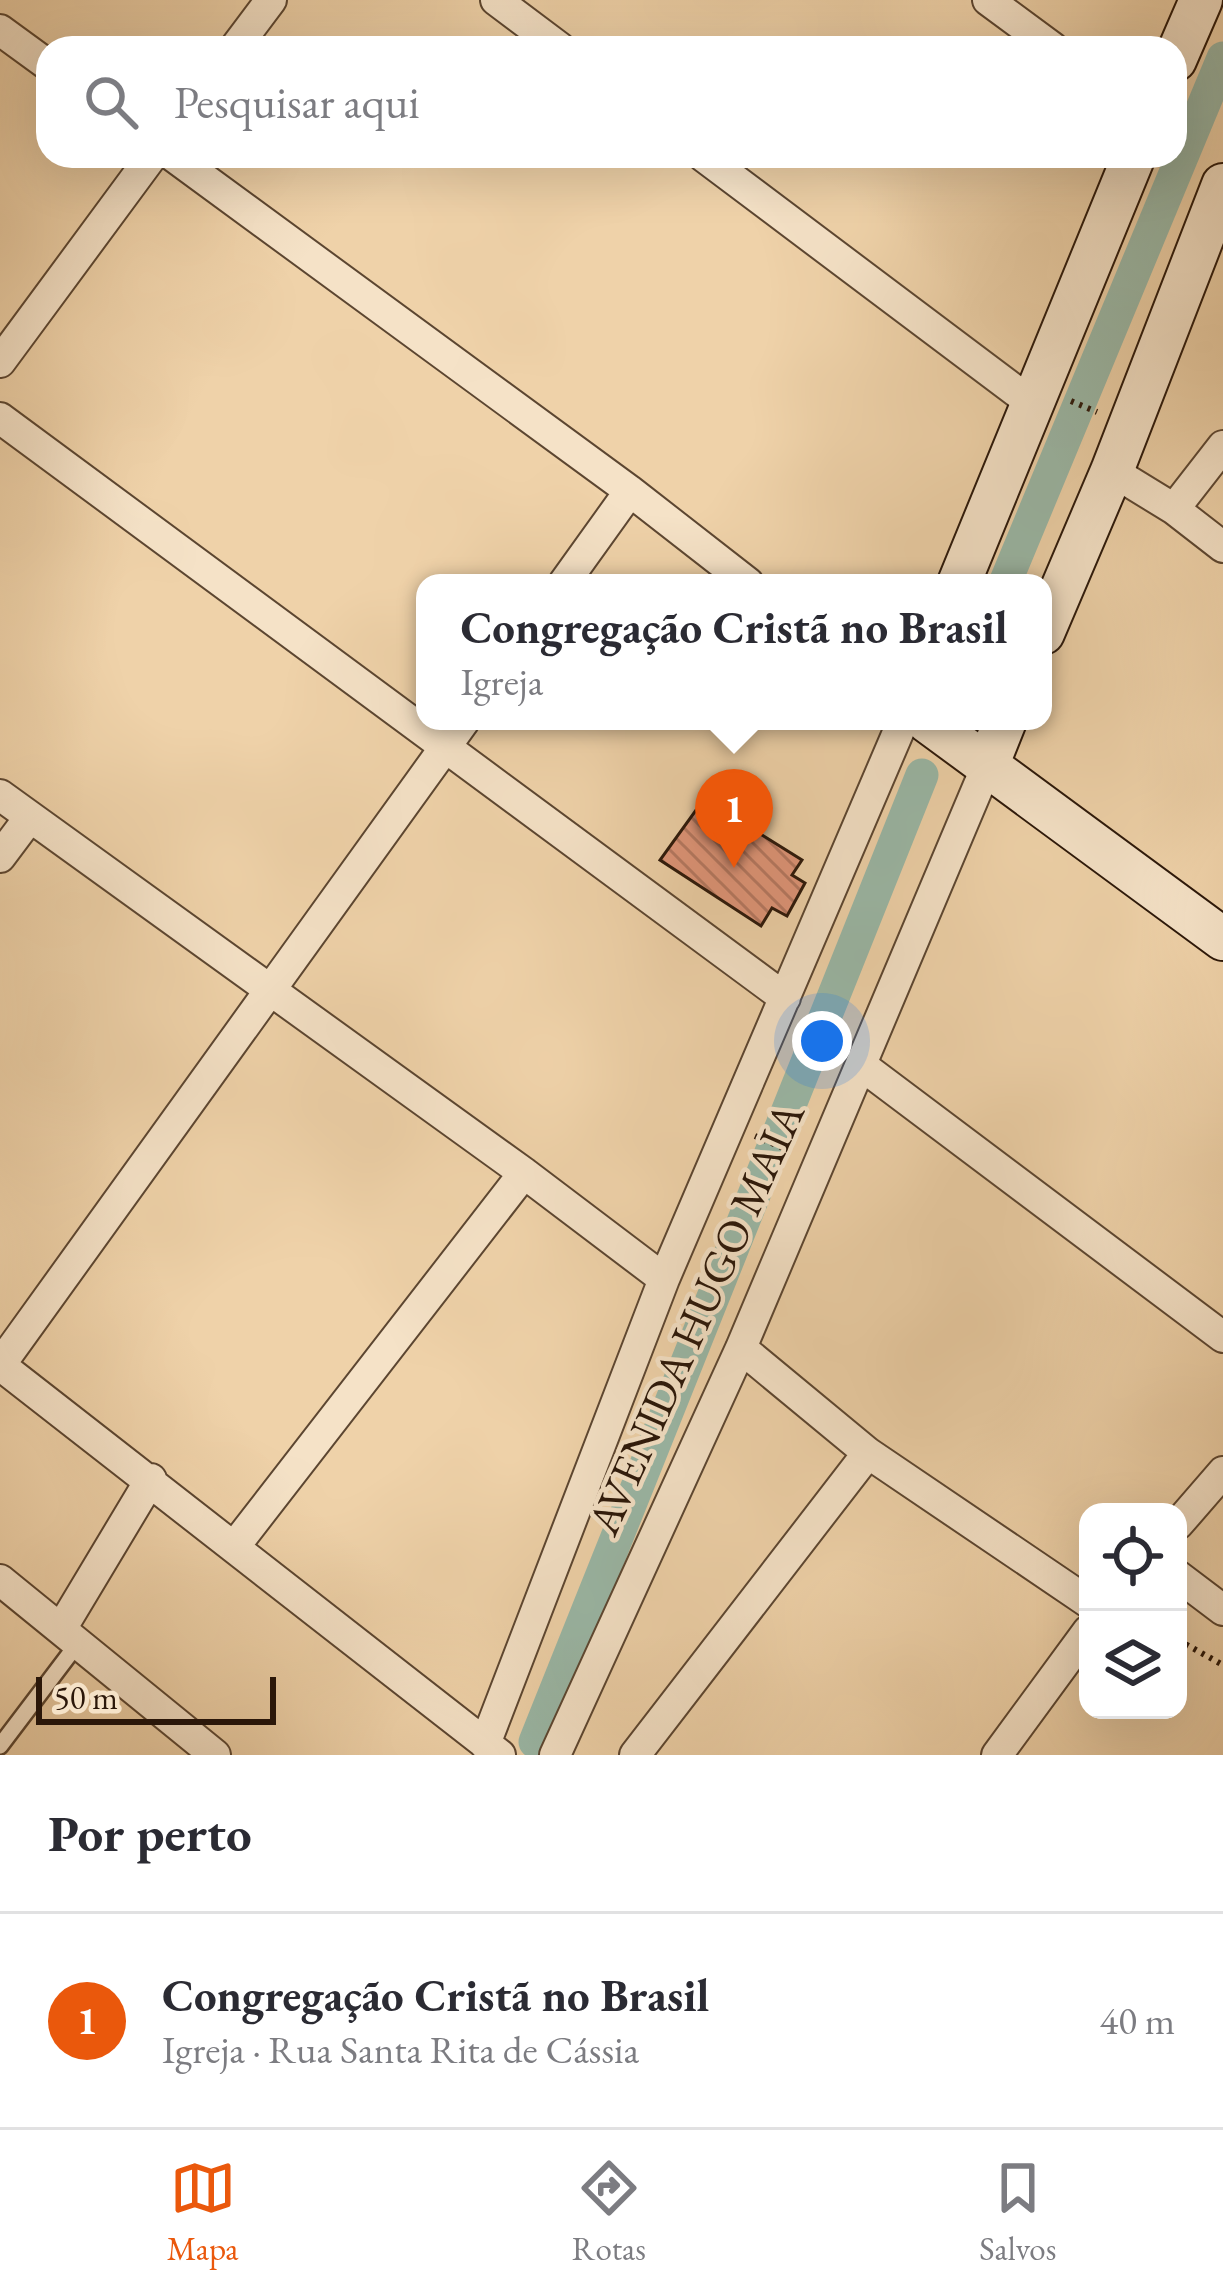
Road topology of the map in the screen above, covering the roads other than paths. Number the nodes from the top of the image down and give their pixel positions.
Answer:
1 (272, 0) edge
2 (496, 0) edge
3 (988, 0) edge
4 (1201, 0) edge
5 (0, 30) edge
6 (244, 36) edge
7 (544, 36) edge
8 (1037, 36) edge
9 (1185, 36) edge
10 (36, 56) edge
11 (143, 168) edge
12 (189, 168) edge
13 (721, 168) edge
14 (1129, 168) edge
15 (1223, 185) edge
16 (0, 362) edge
17 (1036, 396) junction
18 (0, 418) edge
19 (1223, 446) edge
20 (1112, 471) junction
21 (630, 491) junction
22 (1174, 509) junction
23 (1223, 547) edge
24 (570, 574) edge
25 (736, 574) edge
26 (963, 574) edge
27 (1052, 611) edge
28 (416, 727) edge
29 (420, 730) edge
30 (457, 730) edge
31 (899, 730) edge
32 (1001, 730) edge
33 (940, 731) edge
34 (444, 748) junction
35 (987, 766) junction
36 (0, 795) edge
37 (30, 817) junction
38 (0, 857) edge
39 (1223, 939) edge
40 (271, 989) junction
41 (785, 998) junction
42 (861, 1065) junction
43 (524, 1173) junction
44 (664, 1279) junction
45 (1223, 1337) edge
46 (741, 1348) junction
47 (0, 1364) edge
48 (868, 1453) junction
49 (1223, 1472) edge
50 (151, 1479) junction
51 (1187, 1514) edge
52 (234, 1547) junction
53 (0, 1580) edge
54 (1187, 1583) edge
55 (1079, 1596) edge
56 (1223, 1610) edge
57 (69, 1636) junction
58 (1079, 1642) edge
59 (0, 1746) edge
60 (493, 1749) edge
61 (215, 1755) edge
62 (556, 1755) edge
63 (635, 1755) edge
64 (997, 1755) edge

1 - 6 street
2 - 7 street
3 - 8 street
4 - 9 street
5 - 10 street
11 - 16 street
12 - 21 street
13 - 17 street
14 - 17 street
15 - 20 street
17 - 26 street
18 - 28 street
19 - 22 street
20 - 22 street
20 - 27 street
21 - 24 street
21 - 25 street
22 - 23 street
29 - 34 street
30 - 34 street
31 - 41 street, AVENIDA HUGO MAIA
32 - 35 street, AVENIDA HUGO MAIA
33 - 35 street
34 - 40 street
34 - 41 street
35 - 39 street
35 - 42 street, AVENIDA HUGO MAIA
36 - 37 street
37 - 38 street
37 - 40 street
40 - 43 street
40 - 47 street
41 - 44 street, AVENIDA HUGO MAIA
42 - 45 street
42 - 46 street, AVENIDA HUGO MAIA
43 - 44 street
43 - 52 street
44 - 60 street, AVENIDA HUGO MAIA
46 - 48 street
46 - 62 street, AVENIDA HUGO MAIA
47 - 50 street
48 - 55 street
48 - 63 street
49 - 51 street
50 - 52 street
50 - 57 street
52 - 60 street
53 - 57 street
54 - 56 street
57 - 59 lane
57 - 61 street
58 - 64 street

